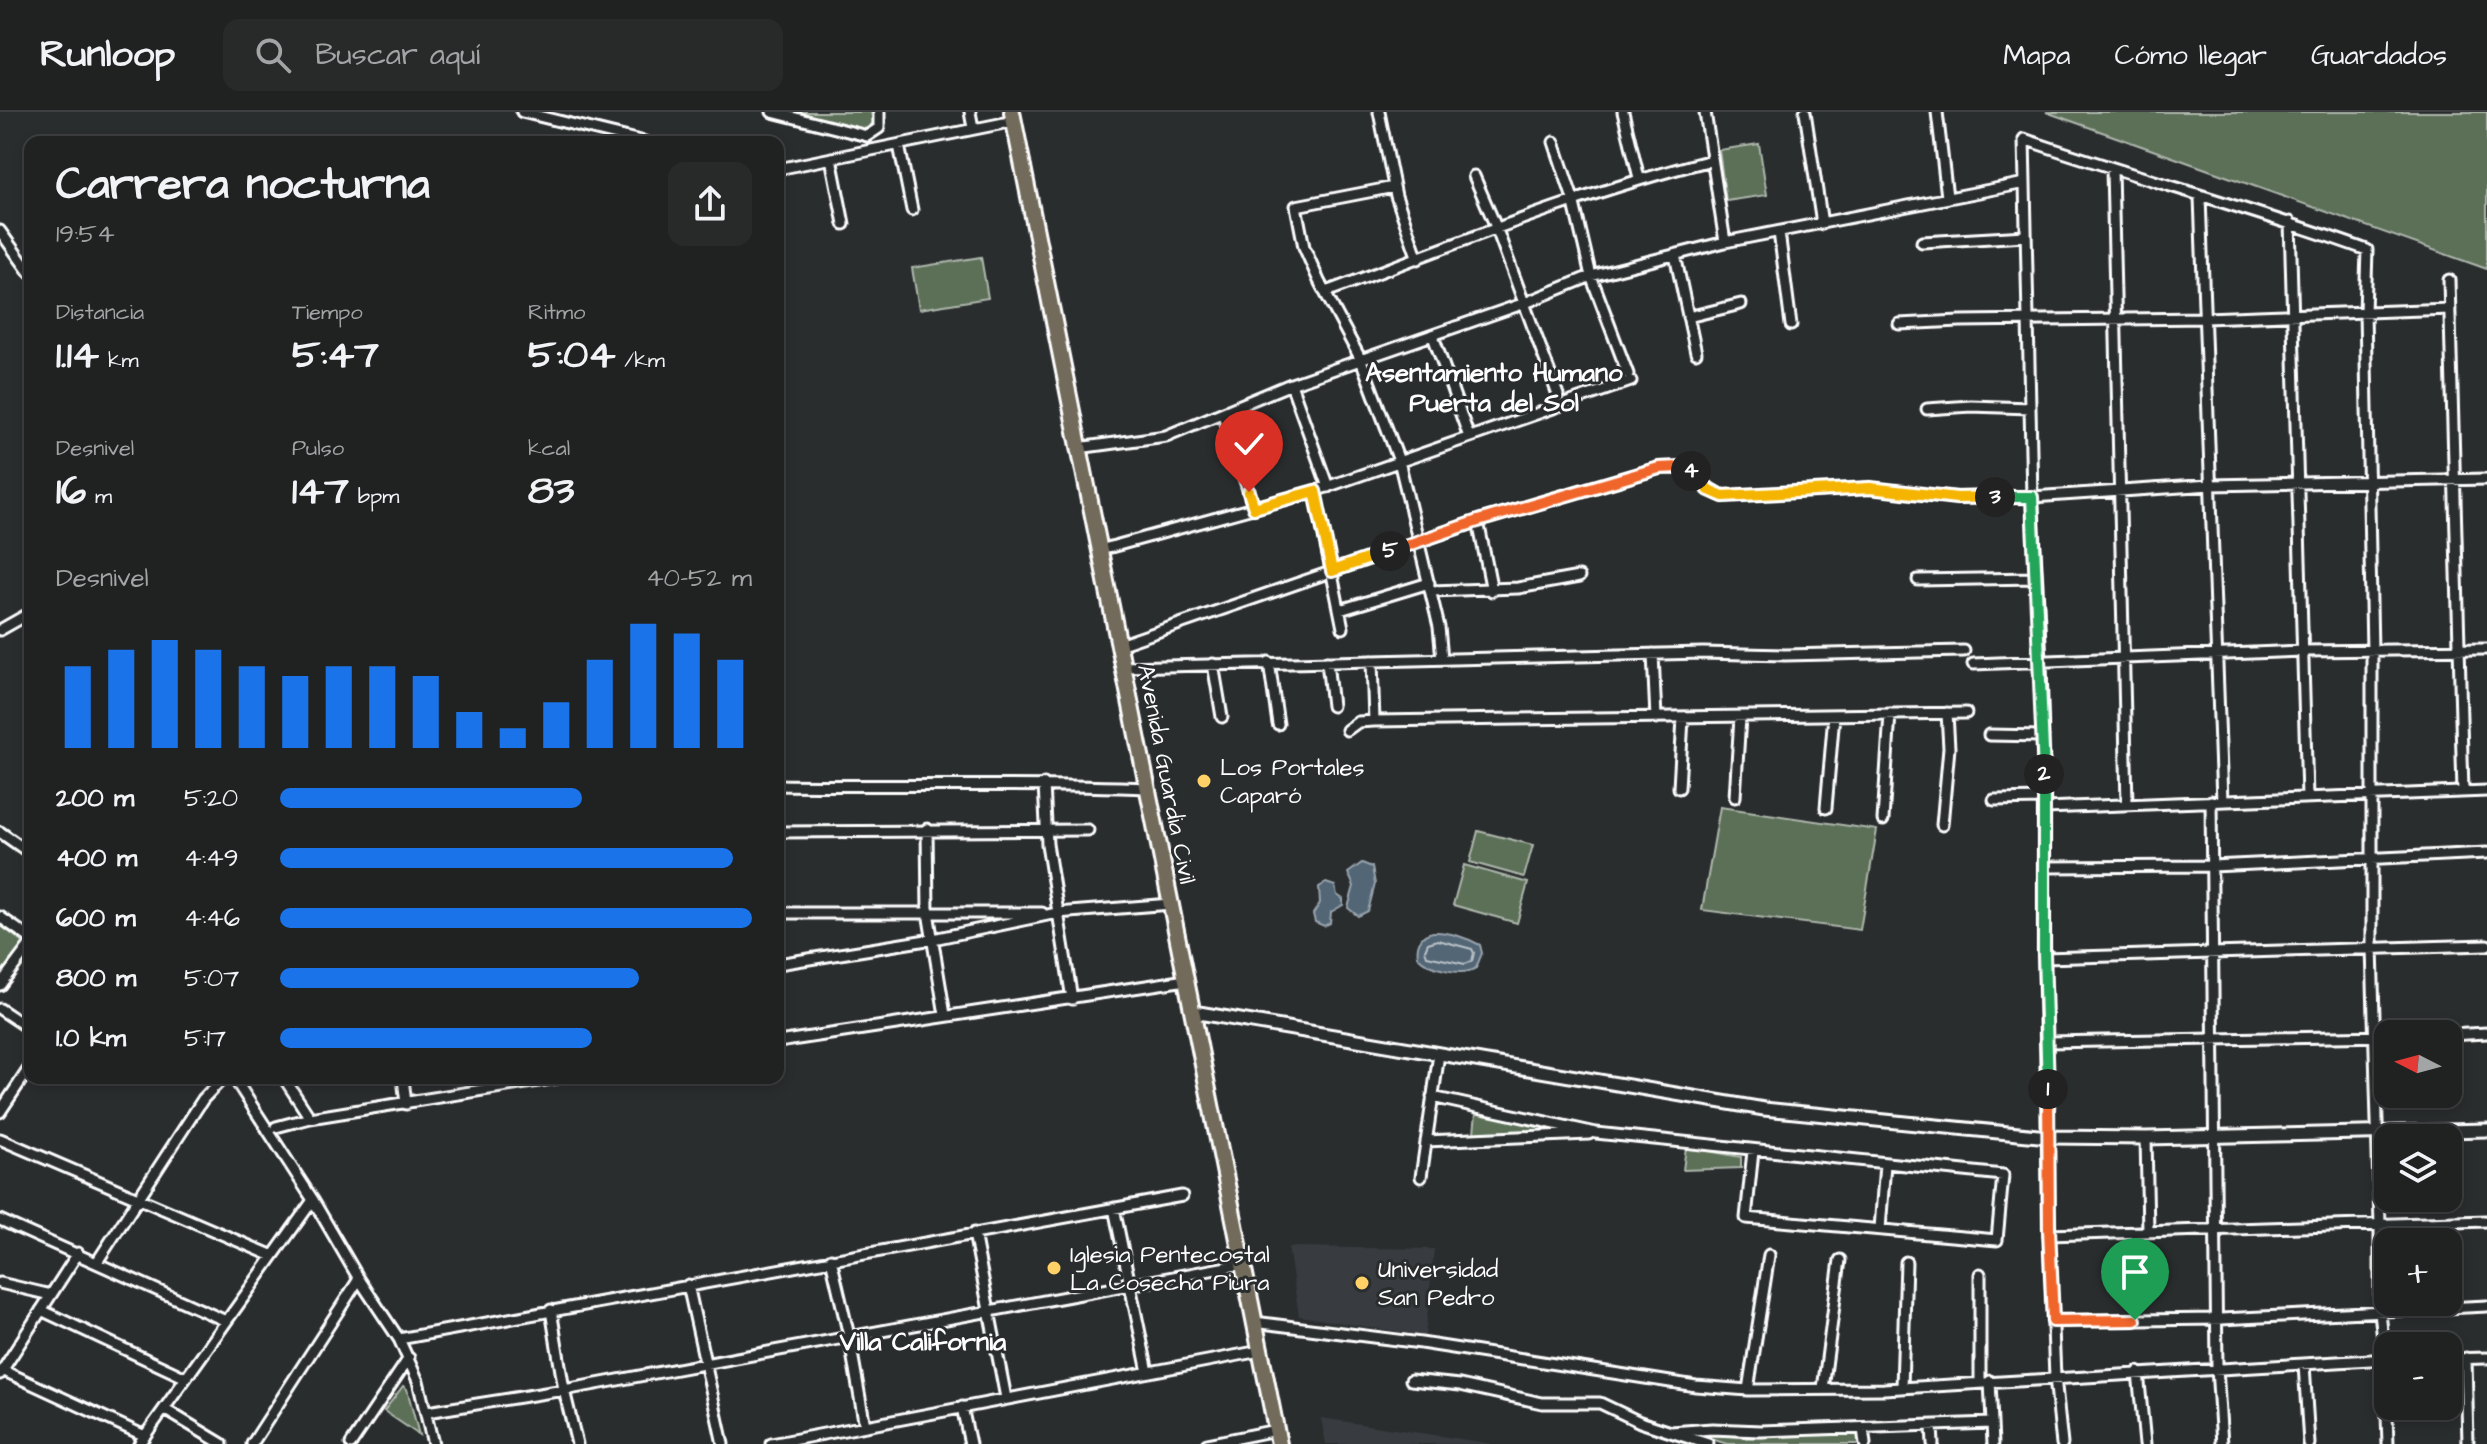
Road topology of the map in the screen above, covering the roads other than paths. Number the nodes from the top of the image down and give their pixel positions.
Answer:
1 (522, 112) edge
2 (772, 112) edge
3 (879, 112) edge
4 (970, 112) edge
5 (1379, 112) edge
6 (1623, 112) edge
7 (1705, 112) edge
8 (1805, 112) edge
9 (1937, 112) edge
10 (1013, 116) edge
11 (973, 128) junction
12 (620, 136) edge
13 (1554, 142) dead end
14 (899, 145) junction
15 (831, 158) junction
16 (1712, 160) junction
17 (784, 168) edge
18 (2112, 169) junction
19 (1474, 176) dead end
20 (1639, 178) junction
21 (2025, 183) junction
22 (1394, 187) junction
23 (1947, 197) junction
24 (2200, 197) junction
25 (1573, 199) junction
26 (912, 210) dead end
27 (2290, 222) junction
28 (844, 224) dead end
29 (1822, 224) junction
30 (1496, 227) junction
31 (0, 231) edge
32 (1779, 232) junction
33 (2026, 236) junction
34 (1725, 242) junction
35 (1922, 242) dead end
36 (1675, 255) junction
37 (1418, 259) junction
38 (24, 265) edge
39 (1591, 276) junction
40 (2449, 280) dead end
41 (1326, 292) junction
42 (1525, 303) junction
43 (1741, 304) dead end
44 (2450, 309) junction
45 (2365, 312) junction
46 (2293, 314) junction
47 (1688, 317) junction
48 (2205, 318) junction
49 (2116, 320) junction
50 (2027, 322) junction
51 (1899, 324) dead end
52 (1791, 325) dead end
53 (1433, 336) junction
54 (1696, 353) dead end
55 (1361, 360) junction
56 (1291, 384) junction
57 (1558, 395) dead end
58 (2030, 408) junction
59 (1927, 409) dead end
60 (1223, 414) junction
61 (1469, 437) junction
62 (1078, 448) junction
63 (1399, 461) junction
64 (2455, 479) junction
65 (2487, 479) edge
66 (2368, 481) junction
67 (2298, 483) junction
68 (2211, 485) junction
69 (1328, 487) junction
70 (1315, 491) junction
71 (2120, 492) junction
72 (2032, 497) junction
73 (1254, 508) junction
74 (1478, 521) junction
75 (1419, 542) junction
76 (1100, 550) junction
77 (1332, 571) junction
78 (1579, 577) dead end
79 (2036, 578) junction
80 (1918, 580) dead end
81 (1430, 587) junction
82 (1492, 591) junction
83 (1340, 610) junction
84 (24, 616) edge
85 (1343, 628) dead end
86 (0, 630) edge
87 (1119, 645) junction
88 (2459, 649) junction
89 (2487, 649) edge
90 (1964, 651) dead end
91 (2303, 651) junction
92 (2372, 651) junction
93 (1653, 654) junction
94 (2218, 654) junction
95 (2123, 658) junction
96 (1442, 659) junction
97 (2041, 660) junction
98 (1372, 661) junction
99 (1269, 662) junction
100 (1327, 662) junction
101 (1213, 664) junction
102 (1973, 664) dead end
103 (1123, 667) junction
104 (1332, 706) dead end
105 (1947, 713) junction
106 (1966, 713) dead end
107 (1890, 714) junction
108 (1834, 715) junction
109 (1222, 717) dead end
110 (1740, 717) junction
111 (1656, 718) junction
112 (1683, 718) junction
113 (1374, 721) junction
114 (1278, 724) dead end
115 (1347, 730) dead end
116 (1989, 735) dead end
117 (2043, 736) junction
118 (1044, 784) junction
119 (784, 785) edge
120 (1148, 788) junction
121 (1679, 788) dead end
122 (2487, 791) edge
123 (2463, 792) junction
124 (2373, 794) junction
125 (1735, 797) dead end
126 (2307, 797) junction
127 (1994, 800) dead end
128 (2217, 801) junction
129 (2044, 803) junction
130 (2127, 804) junction
131 (1826, 808) dead end
132 (1883, 820) dead end
133 (1942, 825) dead end
134 (927, 829) junction
135 (1046, 830) junction
136 (1088, 830) dead end
137 (0, 832) edge
138 (784, 832) edge
139 (24, 849) edge
140 (2487, 853) edge
141 (2373, 859) junction
142 (2212, 866) junction
143 (2044, 867) junction
144 (1171, 904) junction
145 (928, 912) junction
146 (784, 913) edge
147 (1057, 913) junction
148 (0, 917) edge
149 (24, 934) edge
150 (933, 939) junction
151 (2487, 945) edge
152 (2372, 947) junction
153 (2212, 952) junction
154 (24, 953) edge
155 (2044, 958) junction
156 (784, 963) edge
157 (1186, 980) junction
158 (0, 985) edge
159 (1072, 999) junction
160 (0, 1009) edge
161 (1193, 1012) junction
162 (945, 1015) junction
163 (2374, 1020) edge
164 (24, 1025) edge
165 (2487, 1033) edge
166 (2462, 1034) edge
167 (2374, 1037) edge
168 (784, 1041) edge
169 (2213, 1041) junction
170 (2047, 1042) junction
171 (1439, 1054) junction
172 (24, 1076) edge
173 (217, 1084) edge
174 (238, 1084) edge
175 (288, 1084) edge
176 (404, 1084) edge
177 (522, 1084) edge
178 (1432, 1097) junction
179 (406, 1104) junction
180 (0, 1112) edge
181 (310, 1118) junction
182 (276, 1127) dead end
183 (2487, 1130) edge
184 (2462, 1131) edge
185 (1596, 1133) junction
186 (2374, 1133) edge
187 (2213, 1136) junction
188 (2049, 1137) junction
189 (2146, 1138) junction
190 (0, 1139) edge
191 (1426, 1141) junction
192 (1753, 1151) junction
193 (1885, 1164) junction
194 (1421, 1177) dead end
195 (1182, 1196) dead end
196 (137, 1199) junction
197 (313, 1200) junction
198 (1114, 1208) junction
199 (2380, 1212) edge
200 (0, 1220) edge
201 (2487, 1221) edge
202 (2380, 1225) junction
203 (2217, 1228) junction
204 (1880, 1229) junction
205 (2148, 1231) junction
206 (974, 1233) junction
207 (2049, 1235) junction
208 (78, 1253) junction
209 (1769, 1255) dead end
210 (273, 1256) junction
211 (831, 1259) junction
212 (1840, 1260) dead end
213 (97, 1262) junction
214 (1906, 1262) dead end
215 (1243, 1264) junction
216 (1980, 1274) dead end
217 (359, 1279) junction
218 (0, 1283) edge
219 (1131, 1284) junction
220 (688, 1285) junction
221 (51, 1295) junction
222 (2487, 1306) edge
223 (2462, 1307) edge
224 (41, 1310) junction
225 (551, 1310) junction
226 (988, 1311) junction
227 (2374, 1312) edge
228 (2217, 1319) junction
229 (226, 1321) junction
230 (2053, 1321) junction
231 (1254, 1322) junction
232 (849, 1336) junction
233 (399, 1339) junction
234 (1260, 1351) junction
235 (409, 1358) junction
236 (2462, 1358) edge
237 (2466, 1358) junction
238 (2487, 1358) edge
239 (2374, 1360) edge
240 (705, 1363) junction
241 (2304, 1364) junction
242 (2217, 1368) junction
243 (1, 1372) edge
244 (1148, 1372) junction
245 (2138, 1372) junction
246 (2055, 1377) junction
247 (186, 1378) junction
248 (1411, 1380) dead end
249 (1985, 1382) junction
250 (1902, 1387) junction
251 (1823, 1389) junction
252 (564, 1390) junction
253 (1748, 1390) junction
254 (1006, 1398) junction
255 (962, 1407) junction
256 (164, 1409) junction
257 (427, 1412) junction
258 (2388, 1420) edge
259 (1992, 1423) junction
260 (865, 1426) junction
261 (1932, 1426) junction
262 (1863, 1428) junction
263 (1671, 1432) junction
264 (1277, 1437) edge
265 (142, 1440) edge
266 (799, 1441) edge
267 (222, 1444) edge
268 (252, 1444) edge
269 (351, 1444) edge
270 (433, 1444) edge
271 (577, 1444) edge
272 (723, 1444) edge
273 (771, 1444) edge
274 (970, 1444) edge
275 (1207, 1444) edge
276 (1708, 1444) edge
277 (1865, 1444) edge
278 (1933, 1444) edge
279 (1993, 1444) edge
280 (2062, 1444) edge
281 (2145, 1444) edge
282 (2222, 1444) edge
283 (2309, 1444) edge
284 (2388, 1444) edge
285 (2468, 1444) edge

1 - 12 street
2 - 3 street
4 - 11 street
5 - 22 street
6 - 20 street
7 - 16 street
8 - 29 street
9 - 23 street
10 - 11 street
10 - 62 highway, Avenida Guardia Civil
11 - 14 street
13 - 25 street
14 - 15 street
14 - 26 street
15 - 17 street
15 - 28 street
16 - 20 street
16 - 34 street
18 - 21 street
18 - 24 street
18 - 49 street
19 - 30 street
20 - 25 street
21 - 23 street
21 - 33 street
22 - 37 street
22 - 41 street
23 - 29 street
24 - 27 street
24 - 48 street
25 - 30 street
25 - 39 street
27 - 45 street
27 - 46 street
29 - 32 street
30 - 37 street
30 - 42 street
31 - 38 street
32 - 34 street
32 - 52 street
33 - 35 street
33 - 50 street
34 - 36 street
36 - 39 street
36 - 47 street
37 - 41 street
39 - 42 street
39 - 61 street
40 - 44 street
41 - 55 street
42 - 53 street
42 - 57 street
43 - 47 street
44 - 45 street
44 - 64 street
45 - 46 street
45 - 66 street
46 - 48 street
46 - 67 street
47 - 54 street
48 - 49 street
48 - 68 street
49 - 50 street
49 - 71 street
50 - 51 street
50 - 58 street
53 - 55 street
53 - 61 street
55 - 56 street
55 - 63 street
56 - 60 street
56 - 69 street
58 - 59 street
58 - 72 street
60 - 62 street
60 - 73 street
61 - 63 street
62 - 76 highway, Avenida Guardia Civil
63 - 69 street
63 - 75 street
64 - 65 street
64 - 66 street
64 - 88 street
66 - 67 street
66 - 92 street
67 - 68 street
67 - 91 street
68 - 71 street
68 - 94 street
69 - 70 street
70 - 73 street
70 - 77 street
71 - 72 street
71 - 95 street
72 - 74 street
72 - 79 street
73 - 76 street
74 - 75 street
74 - 82 street
75 - 77 street
75 - 81 street
76 - 87 highway, Avenida Guardia Civil
77 - 83 street
77 - 87 street
78 - 82 street
79 - 80 street
79 - 97 street
81 - 82 street
81 - 83 street
81 - 96 street
83 - 85 street
84 - 86 street
87 - 103 highway, Avenida Guardia Civil
88 - 89 street
88 - 92 street
88 - 123 street
90 - 93 street
91 - 92 street
91 - 94 street
91 - 126 street
92 - 124 street
93 - 96 street
93 - 111 street
94 - 95 street
94 - 128 street
95 - 97 street
95 - 130 street
96 - 98 street
97 - 102 street
97 - 117 street
98 - 100 street
98 - 113 street
99 - 100 street
99 - 101 street
99 - 114 street
100 - 104 street
101 - 103 street
101 - 109 street
103 - 120 highway, Avenida Guardia Civil
105 - 106 street
105 - 107 street
105 - 133 street
107 - 108 street
107 - 132 street
108 - 110 street
108 - 131 street
110 - 112 street
110 - 125 street
111 - 112 street
111 - 113 street
112 - 121 street
113 - 115 street
116 - 117 street
117 - 129 street
118 - 119 street
118 - 120 street
118 - 135 street
120 - 144 highway, Avenida Guardia Civil
122 - 123 street
123 - 124 street
124 - 126 street
124 - 141 street
126 - 128 street
127 - 129 street
128 - 130 street
128 - 142 street
129 - 130 street
129 - 143 street
134 - 135 street
134 - 138 street
134 - 145 street
135 - 136 street
135 - 147 street
137 - 139 street
140 - 141 street
141 - 142 street
141 - 152 street
142 - 143 street
142 - 153 street
143 - 155 street
144 - 147 street
144 - 157 highway, Avenida Guardia Civil
145 - 146 street
145 - 147 street
145 - 150 street
147 - 150 street
147 - 159 street
148 - 149 street
150 - 156 street
150 - 162 street
151 - 152 street
152 - 153 street
152 - 163 street
153 - 155 street
153 - 169 street
154 - 158 street
155 - 170 street
157 - 159 street
157 - 161 highway, Avenida Guardia Civil
159 - 162 street
160 - 164 street
161 - 171 street
161 - 215 highway, Avenida Guardia Civil
162 - 168 street
165 - 166 street
167 - 169 street
169 - 170 street
169 - 187 street
170 - 188 street
171 - 178 street
171 - 188 street
172 - 180 street
173 - 196 street
174 - 197 street
175 - 181 street
176 - 179 street
177 - 179 street
178 - 185 street
178 - 191 street
179 - 181 street
181 - 182 street
183 - 184 street
185 - 191 street
185 - 192 street
186 - 187 street
187 - 189 street
187 - 203 street
188 - 189 street
188 - 207 street
189 - 205 street
190 - 196 street
191 - 194 street
192 - 193 street
192 - 204 street
193 - 204 street
193 - 204 street
195 - 198 street
196 - 210 street
196 - 213 street
197 - 210 street
197 - 217 street
198 - 206 street
198 - 219 street
199 - 202 street
200 - 208 street
201 - 202 street
202 - 203 street
203 - 205 street
203 - 228 street
205 - 207 street
206 - 211 street
206 - 226 street
207 - 230 street
208 - 213 street
208 - 221 street
209 - 253 street
210 - 229 street
211 - 220 street
211 - 232 street
212 - 251 street
213 - 229 street
214 - 250 street
215 - 219 street
215 - 231 highway, Avenida Guardia Civil
216 - 249 street
217 - 233 street
217 - 268 street
218 - 221 street
219 - 226 street
219 - 244 street
220 - 225 street
220 - 240 street
221 - 224 street
222 - 223 street
224 - 243 street
224 - 247 street
225 - 233 street
225 - 252 street
226 - 232 street
226 - 254 street
227 - 228 street
228 - 230 street
228 - 242 street
229 - 247 street
230 - 246 street
231 - 234 highway, Avenida Guardia Civil
231 - 253 street
232 - 240 street
232 - 260 street
233 - 235 street
234 - 244 street
234 - 264 highway, Avenida Guardia Civil
235 - 257 street
235 - 269 street
236 - 237 street
237 - 238 street
237 - 285 street
239 - 241 street
240 - 252 street
240 - 272 street
241 - 242 street
241 - 283 street
242 - 245 street
242 - 282 street
243 - 265 street
244 - 254 street
245 - 246 street
245 - 281 street
246 - 249 street
246 - 280 street
247 - 256 street
248 - 263 street
249 - 250 street
249 - 259 street
250 - 251 street
251 - 253 street
252 - 257 street
252 - 271 street
254 - 255 street
255 - 260 street
255 - 274 street
256 - 265 street
256 - 267 street
257 - 270 street
258 - 284 street
259 - 261 street
259 - 279 street
260 - 266 street
261 - 262 street
261 - 278 street
262 - 263 street
262 - 277 street
263 - 276 street
264 - 275 street
266 - 273 street

